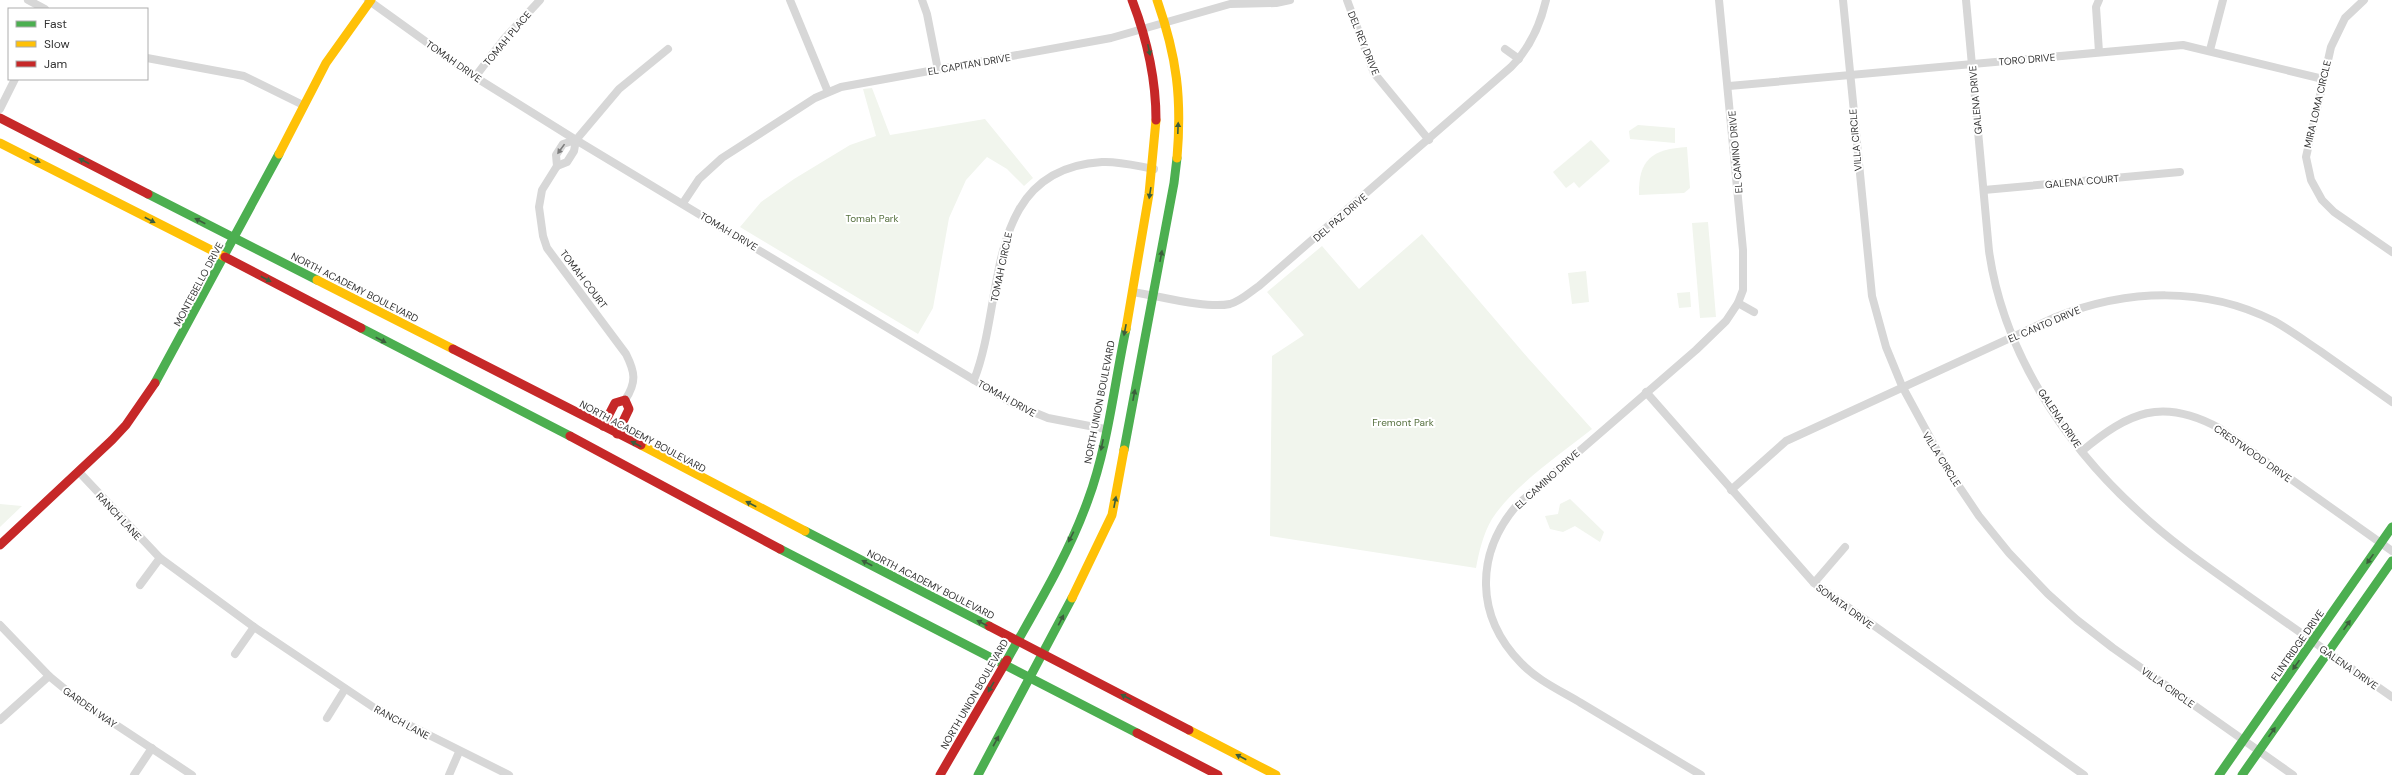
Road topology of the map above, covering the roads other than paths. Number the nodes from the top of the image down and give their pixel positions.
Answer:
1 (28, 0) edge
2 (370, 0) edge
3 (540, 0) edge
4 (790, 0) edge
5 (922, 0) edge
6 (1132, 0) edge
7 (1157, 0) edge
8 (1290, 0) edge
9 (1346, 0) edge
10 (1546, 0) edge
11 (1720, 0) edge
12 (1842, 0) edge
13 (1966, 0) edge
14 (2099, 0) edge
15 (2223, 0) edge
16 (2364, 0) edge
17 (43, 8) edge
18 (1165, 22) junction
19 (1144, 30) junction
20 (668, 49) dead end
21 (1505, 49) dead end
22 (2210, 50) junction
23 (2100, 52) junction
24 (148, 58) edge
25 (1519, 59) junction
26 (1972, 64) junction
27 (938, 70) junction
28 (1849, 75) junction
29 (476, 77) junction
30 (2322, 78) junction
31 (14, 80) edge
32 (1729, 86) junction
33 (828, 92) junction
34 (303, 105) junction
35 (0, 109) edge
36 (0, 118) edge
37 (576, 140) junction
38 (1429, 140) junction
39 (0, 143) edge
40 (558, 166) junction
41 (1154, 169) junction
42 (2180, 172) dead end
43 (1984, 190) junction
44 (683, 203) junction
45 (235, 238) junction
46 (2392, 252) edge
47 (225, 257) junction
48 (1133, 292) junction
49 (1153, 295) junction
50 (1738, 303) junction
51 (1754, 312) dead end
52 (2012, 338) junction
53 (974, 380) junction
54 (1902, 386) junction
55 (1646, 392) junction
56 (625, 400) junction
57 (2392, 402) edge
58 (603, 426) junction
59 (1105, 429) junction
60 (617, 434) junction
61 (2082, 451) junction
62 (79, 472) junction
63 (1731, 490) junction
64 (2392, 527) edge
65 (2380, 543) junction
66 (0, 545) edge
67 (1845, 547) dead end
68 (2392, 551) edge
69 (160, 558) junction
70 (2392, 561) edge
71 (1814, 583) junction
72 (140, 585) dead end
73 (0, 625) edge
74 (254, 626) junction
75 (1017, 641) junction
76 (2313, 642) junction
77 (2328, 652) junction
78 (235, 654) dead end
79 (1043, 654) junction
80 (1004, 664) junction
81 (49, 676) junction
82 (1030, 679) junction
83 (346, 689) junction
84 (2392, 697) edge
85 (327, 718) dead end
86 (0, 720) edge
87 (2243, 740) junction
88 (152, 748) junction
89 (459, 752) junction
90 (2258, 752) junction
91 (134, 775) edge
92 (192, 775) edge
93 (449, 775) edge
94 (509, 775) edge
95 (940, 775) edge
96 (978, 775) edge
97 (1218, 775) edge
98 (1276, 775) edge
99 (1701, 775) edge
100 (2084, 775) edge
101 (2219, 775) edge
102 (2242, 775) edge
103 (2293, 775) edge

1 - 17 street
2 - 29 street, TOMAH DRIVE
2 - 34 main road, MONTEBELLO DRIVE
3 - 29 street, TOMAH PLACE
4 - 33 street
5 - 27 street
6 - 19 main road, NORTH UNION BOULEVARD
7 - 18 main road
8 - 18 street, EL CAPITAN DRIVE
9 - 38 street, DEL REY DRIVE
10 - 25 street, DEL PAZ DRIVE
11 - 32 street, EL CAMINO DRIVE
12 - 28 street, VILLA CIRCLE
13 - 26 street, GALENA DRIVE
14 - 23 street
15 - 22 street
16 - 30 street, MIRA LOMA CIRCLE
18 - 19 street, EL CAPITAN DRIVE
49 -> 18 main road
19 - 27 street, EL CAPITAN DRIVE
19 -> 41 main road, NORTH UNION BOULEVARD
20 - 37 street, TOMAH COURT
21 - 25 street
22 - 23 street, TORO DRIVE
22 - 30 street, TORO DRIVE
23 - 26 street, TORO DRIVE
24 - 34 street
25 - 38 street, DEL PAZ DRIVE
26 - 28 street, TORO DRIVE
26 - 43 street, GALENA DRIVE
27 - 33 street, EL CAPITAN DRIVE
28 - 32 street, TORO DRIVE
28 - 54 street, VILLA CIRCLE
29 - 37 street, TOMAH DRIVE
30 - 46 street, MIRA LOMA CIRCLE
31 - 35 street
32 - 50 street, EL CAMINO DRIVE
33 - 44 street, EL CAPITAN DRIVE
34 - 45 main road, MONTEBELLO DRIVE
45 -> 36 main road, NORTH ACADEMY BOULEVARD
37 - 40 street, TOMAH COURT
37 -> 40 street, TOMAH COURT
37 - 44 street, TOMAH DRIVE
38 - 49 street, DEL PAZ DRIVE
39 -> 47 main road
40 - 56 street, TOMAH COURT
41 -> 48 main road, NORTH UNION BOULEVARD
41 - 53 street, TOMAH CIRCLE
42 - 43 street, GALENA COURT
43 - 52 street, GALENA DRIVE
44 - 53 street, TOMAH DRIVE
45 - 47 main road, MONTEBELLO DRIVE
45 - 58 main road, NORTH ACADEMY BOULEVARD
47 - 62 main road, MONTEBELLO DRIVE
47 -> 80 main road
48 - 49 street, DEL PAZ DRIVE
48 -> 59 main road, NORTH UNION BOULEVARD
79 -> 49 main road
50 - 51 street
50 - 55 street, EL CAMINO DRIVE
52 - 54 street, EL CANTO DRIVE
52 - 57 street, EL CANTO DRIVE
52 - 61 street, GALENA DRIVE
53 - 59 street, TOMAH DRIVE
54 - 63 street, EL CANTO DRIVE
54 - 87 street, VILLA CIRCLE
55 - 63 street, SONATA DRIVE
55 - 99 street, EL CAMINO DRIVE
56 - 58 main road, TOMAH COURT
56 - 60 main road, TOMAH COURT
58 - 60 main road, NORTH ACADEMY BOULEVARD
59 -> 75 main road, NORTH UNION BOULEVARD
75 -> 60 main road, NORTH ACADEMY BOULEVARD
61 - 65 street, CRESTWOOD DRIVE
61 - 76 street, GALENA DRIVE
62 - 66 main road, MONTEBELLO DRIVE
62 - 69 street, RANCH LANE
63 - 71 street, SONATA DRIVE
64 - 65 main road, FLINTRIDGE DRIVE
65 - 68 street, CRESTWOOD DRIVE
65 -> 76 main road, FLINTRIDGE DRIVE
67 - 71 street
69 - 72 street
69 - 74 street, RANCH LANE
77 -> 70 main road
71 - 100 street, SONATA DRIVE
73 - 81 street, GARDEN WAY
74 - 78 street
74 - 83 street, RANCH LANE
75 - 79 main road, NORTH ACADEMY BOULEVARD
75 - 80 main road, NORTH UNION BOULEVARD
76 - 77 street, GALENA DRIVE
76 -> 87 main road, FLINTRIDGE DRIVE
77 - 84 street, GALENA DRIVE
90 -> 77 main road
79 - 82 main road
98 -> 79 main road, NORTH ACADEMY BOULEVARD
80 - 82 main road
80 -> 95 main road, NORTH UNION BOULEVARD
81 - 86 street
81 - 88 street, GARDEN WAY
96 -> 82 main road
82 - 97 main road
83 - 85 street
83 - 89 street, RANCH LANE
87 - 90 street, VILLA CIRCLE
87 - 101 main road, FLINTRIDGE DRIVE
88 - 91 street
88 - 92 street, GARDEN WAY
89 - 93 street
89 - 94 street, RANCH LANE
90 - 102 main road
90 - 103 street, VILLA CIRCLE

